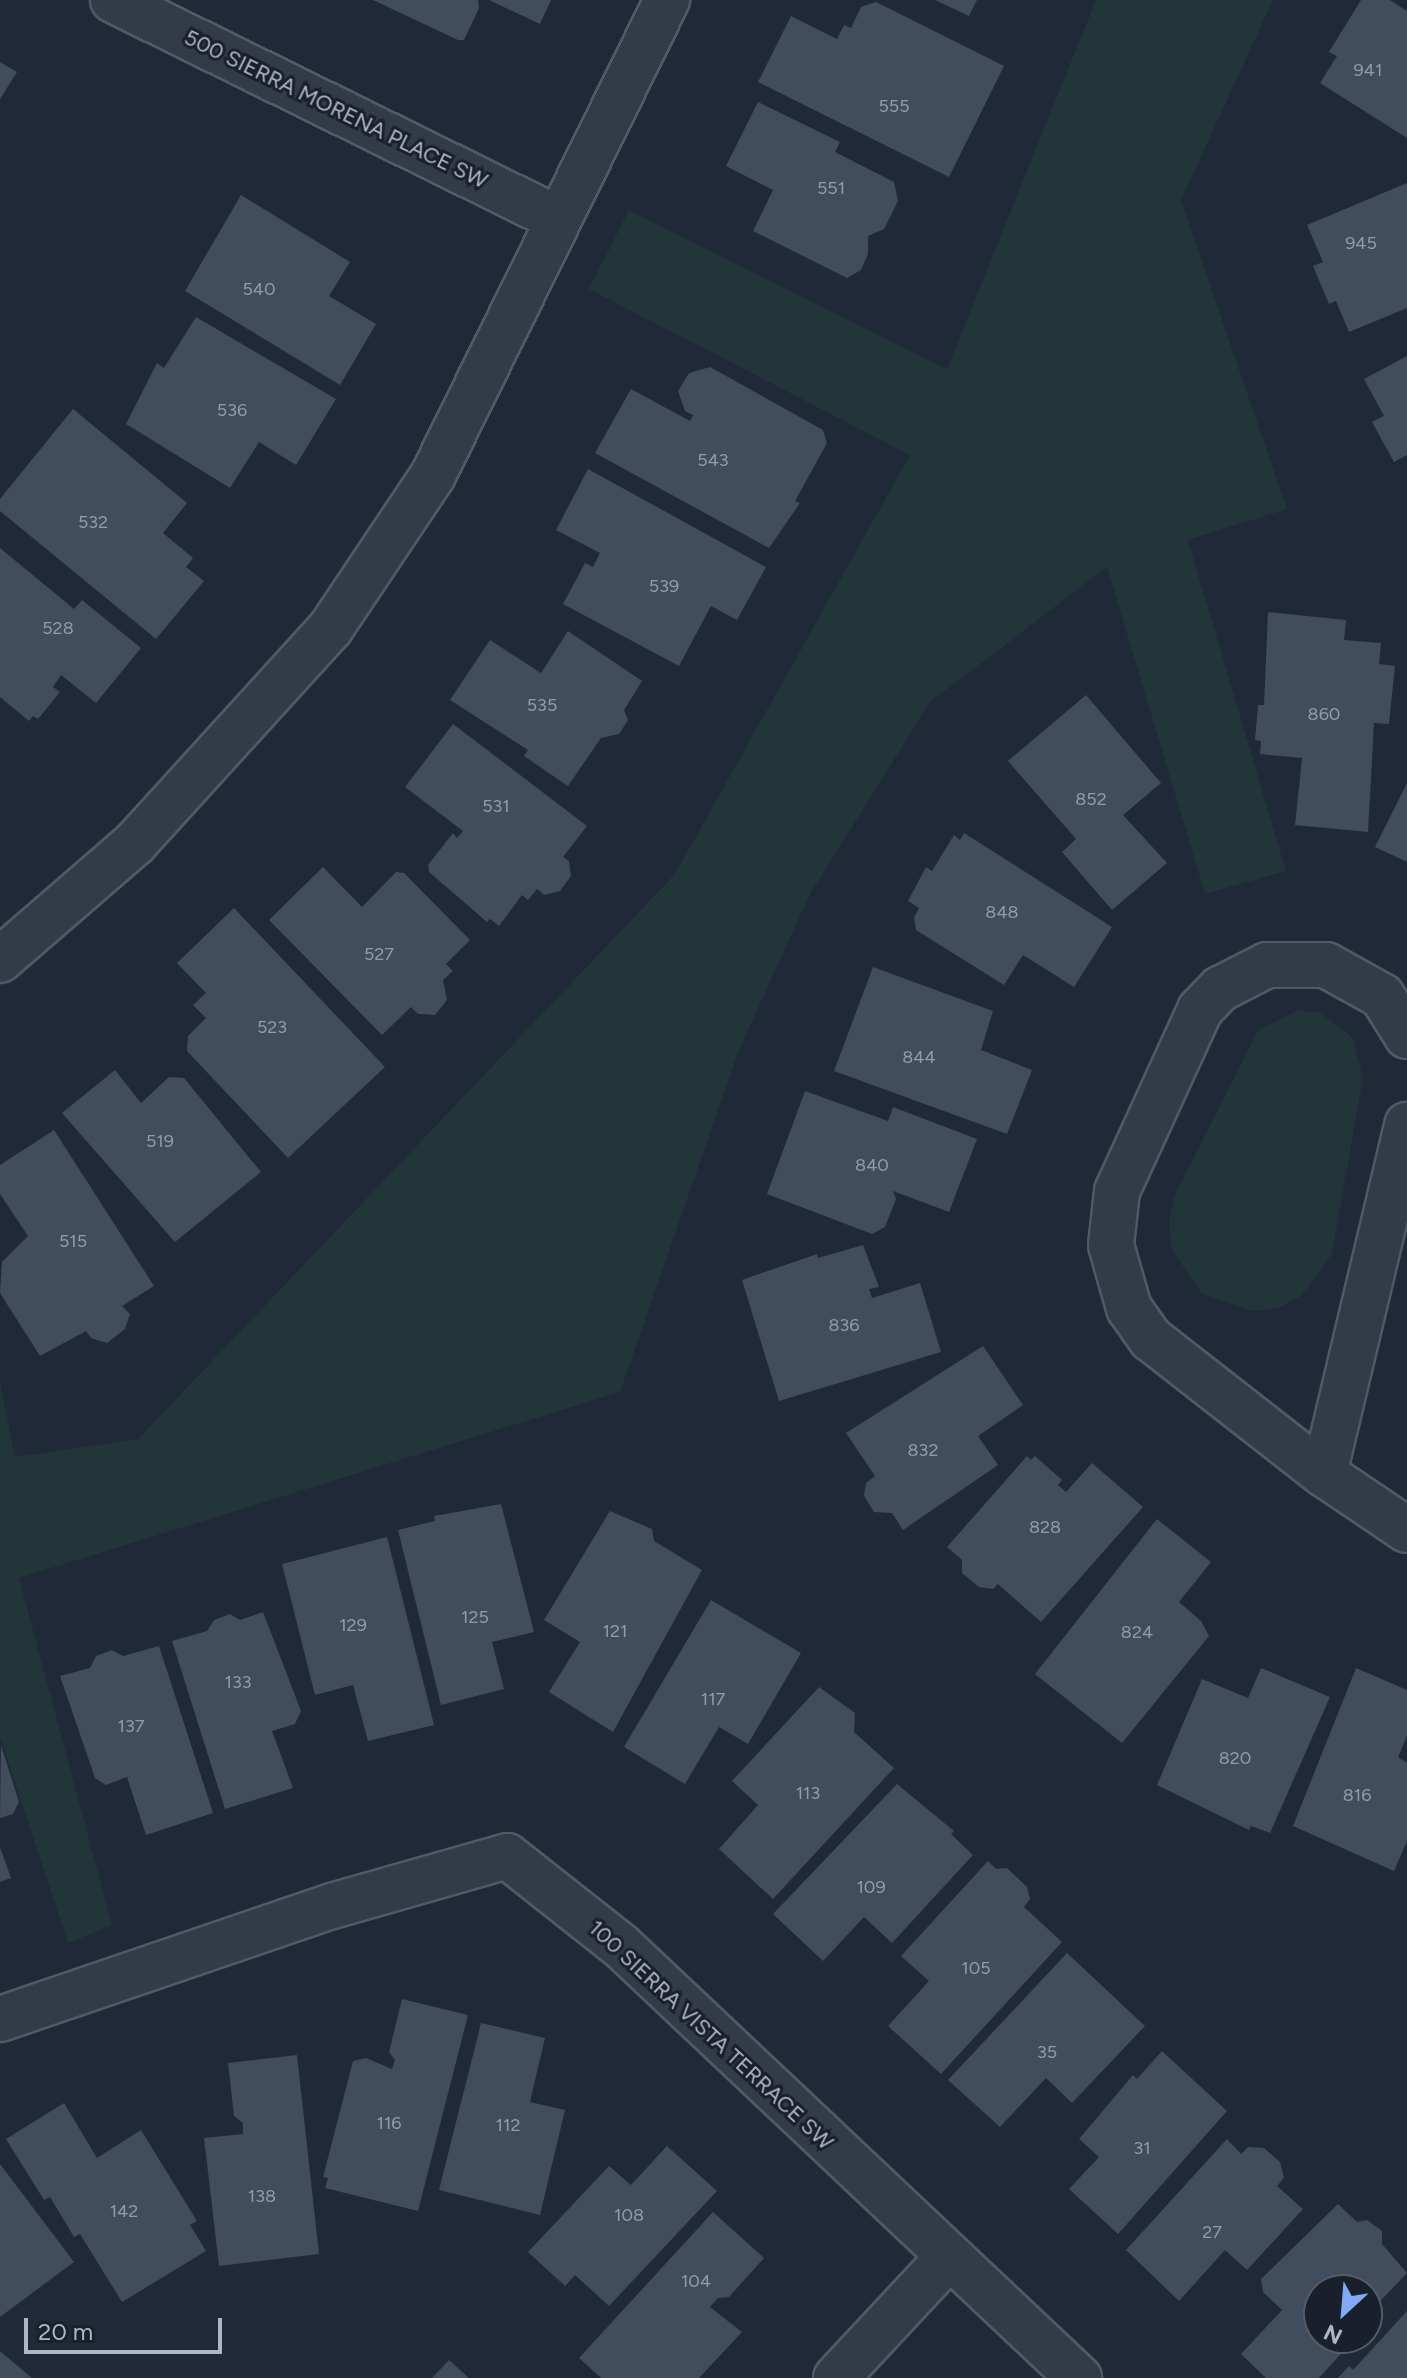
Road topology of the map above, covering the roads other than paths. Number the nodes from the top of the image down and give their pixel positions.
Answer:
1 (113, 0) edge
2 (667, 0) edge
3 (559, 219) junction
4 (0, 960) edge
5 (1407, 1036) edge
6 (1407, 1125) edge
7 (1324, 1474) junction
8 (1407, 1530) edge
9 (0, 2019) edge
10 (947, 2259) junction
11 (836, 2378) edge
12 (1079, 2378) edge

1 - 3 street, 500 SIERRA MORENA PLACE SW
2 - 3 street
3 - 4 street
5 - 7 street
6 - 7 street
7 - 8 street
9 - 10 street, 100 SIERRA VISTA TERRACE SW
10 - 11 street
10 - 12 street

